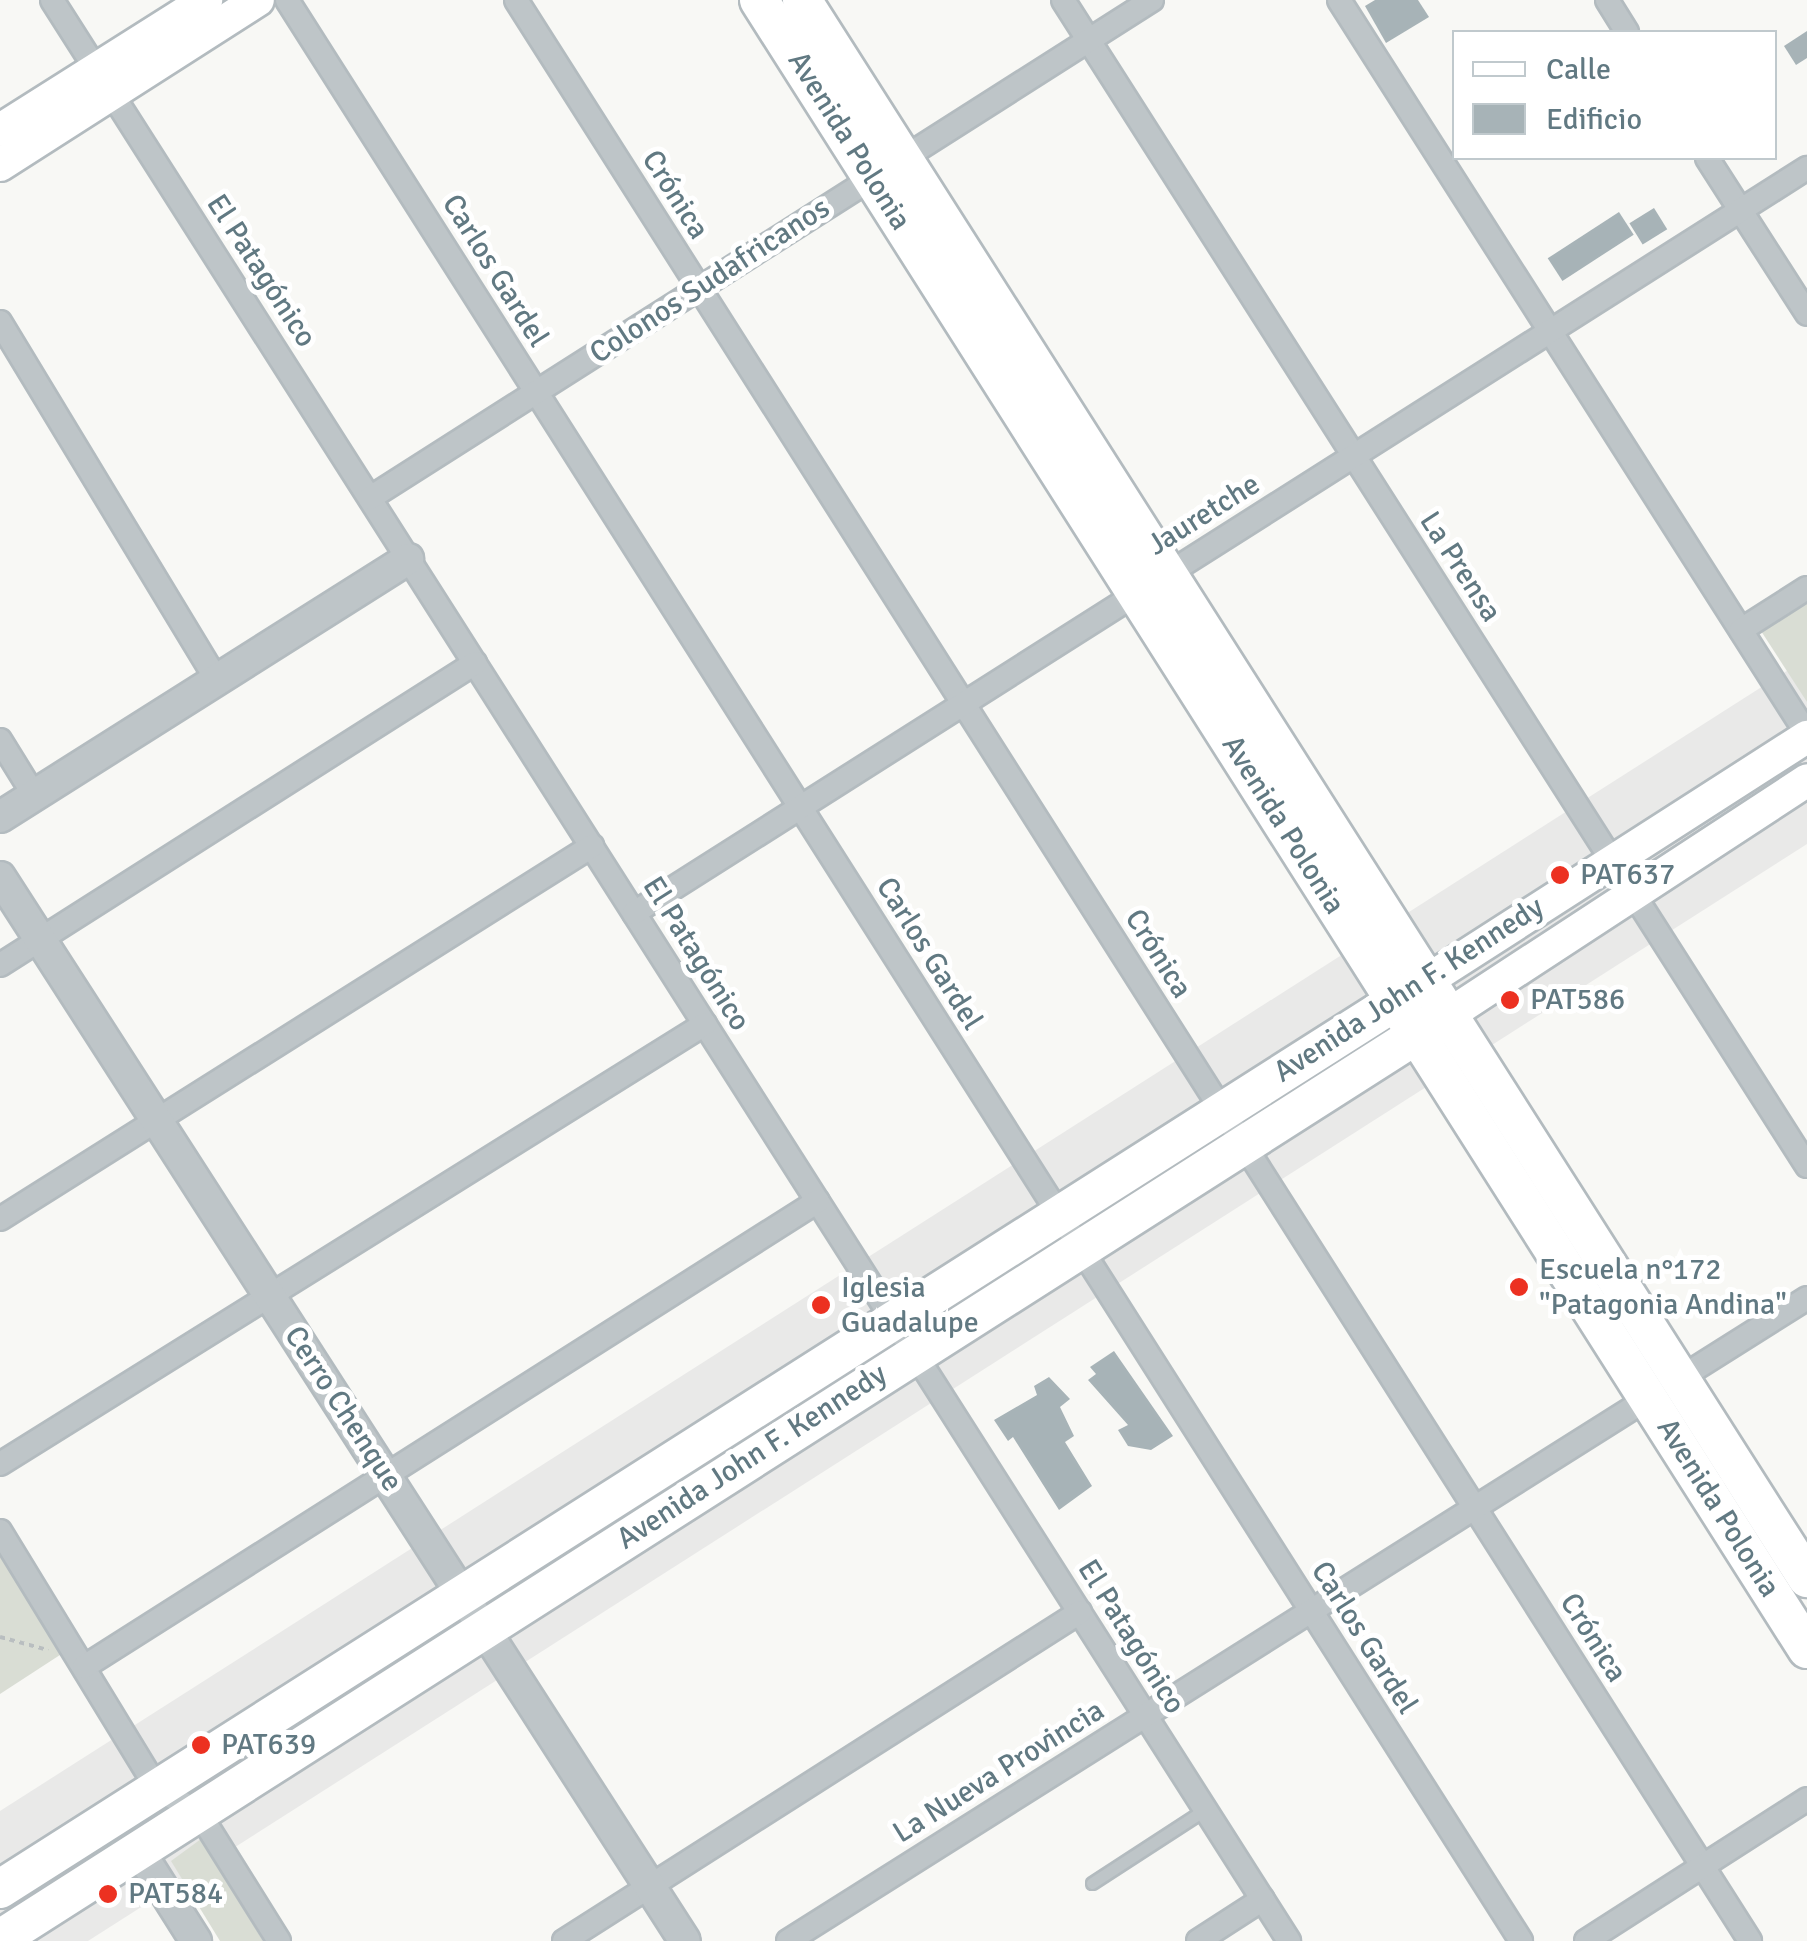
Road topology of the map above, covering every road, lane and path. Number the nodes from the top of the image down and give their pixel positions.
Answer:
1 (52, 0) edge
2 (206, 0) edge
3 (258, 0) edge
4 (287, 0) edge
5 (516, 0) edge
6 (759, 0) edge
7 (802, 0) edge
8 (1063, 0) edge
9 (1152, 0) edge
10 (1340, 0) edge
11 (1607, 0) edge
12 (1627, 30) edge
13 (1089, 40) junction
14 (104, 81) junction
15 (0, 130) edge
16 (1708, 160) edge
17 (0, 165) edge
18 (888, 168) junction
19 (1807, 168) edge
20 (1740, 210) junction
21 (699, 288) junction
22 (1807, 314) edge
23 (0, 322) edge
24 (1550, 331) junction
25 (536, 392) junction
26 (1354, 455) junction
27 (370, 498) junction
28 (408, 559) junction
29 (1168, 573) junction
30 (1807, 588) edge
31 (1136, 594) junction
32 (1741, 630) junction
33 (475, 663) junction
34 (218, 680) junction
35 (963, 704) junction
36 (1807, 735) edge
37 (0, 740) edge
38 (1807, 780) edge
39 (34, 795) junction
40 (800, 807) junction
41 (0, 817) edge
42 (592, 846) junction
43 (1611, 859) junction
44 (0, 878) edge
45 (1634, 895) junction
46 (634, 912) junction
47 (40, 940) junction
48 (0, 965) edge
49 (1428, 980) junction
50 (1396, 1002) junction
51 (1450, 1014) junction
52 (705, 1024) junction
53 (1416, 1035) junction
54 (1222, 1110) junction
55 (157, 1121) junction
56 (1245, 1146) junction
57 (1807, 1166) edge
58 (818, 1201) junction
59 (0, 1219) edge
60 (1070, 1232) junction
61 (271, 1298) junction
62 (1807, 1298) edge
63 (894, 1321) junction
64 (915, 1353) junction
65 (1681, 1378) junction
66 (1648, 1398) junction
67 (0, 1464) edge
68 (386, 1477) junction
69 (1474, 1507) junction
70 (0, 1532) edge
71 (1807, 1578) edge
72 (463, 1596) junction
73 (1311, 1610) junction
74 (1080, 1612) junction
75 (484, 1628) junction
76 (0, 1638) edge
77 (1807, 1650) edge
78 (63, 1654) dead end
79 (84, 1668) junction
80 (1145, 1715) junction
81 (158, 1788) junction
82 (1807, 1799) edge
83 (1206, 1809) junction
84 (198, 1813) junction
85 (139, 1851) junction
86 (1702, 1866) junction
87 (4, 1879) edge
88 (1092, 1883) dead end
89 (650, 1886) junction
90 (1263, 1900) junction
91 (34, 1918) junction
92 (0, 1939) edge
93 (196, 1941) edge
94 (279, 1941) edge
95 (564, 1941) edge
96 (685, 1941) edge
97 (788, 1941) edge
98 (1198, 1941) edge
99 (1289, 1941) edge
100 (1521, 1941) edge
101 (1586, 1941) edge
102 (1750, 1941) edge

1 - 14 street, El Patagónico
2 - 14 main road
3 - 14 main road
4 - 25 street, Carlos Gardel
5 - 21 street, Crónica
6 - 18 main road, Avenida Polonia
7 - 18 main road, Avenida Polonia
8 - 13 street, La Prensa
9 - 13 street, Colonos Sudafricanos
10 - 24 street
11 - 12 street
13 - 18 street, Colonos Sudafricanos
13 - 26 street, La Prensa
14 - 15 main road
14 - 17 main road
14 - 27 street, El Patagónico
16 - 20 street
18 - 21 street, Colonos Sudafricanos
18 - 29 main road, Avenida Polonia
18 - 31 main road, Avenida Polonia
19 - 20 street, Jauretche
20 - 22 street
20 - 24 street, Jauretche
21 - 25 street, Colonos Sudafricanos
21 - 35 street, Crónica
23 - 34 street
24 - 26 street, Jauretche
24 - 32 street
25 - 27 street, Colonos Sudafricanos
25 - 40 street, Carlos Gardel
26 - 29 street, Jauretche
26 - 43 street, La Prensa
27 - 28 street, El Patagónico
28 - 33 street, El Patagónico
28 - 34 street
29 - 31 street, Jauretche
29 - 49 main road, Avenida Polonia
30 - 32 street
31 - 35 street, Jauretche
31 - 50 main road, Avenida Polonia
32 - 36 street
33 - 42 street, El Patagónico
33 - 47 street
34 - 39 street
35 - 40 street, Jauretche
35 - 54 street, Crónica
36 - 43 main road, Avenida John F. Kennedy
37 - 39 street
38 - 45 main road, Avenida John F. Kennedy
39 - 41 street
40 - 46 street, Jauretche
40 - 60 street, Carlos Gardel
42 - 46 street, El Patagónico
42 - 55 street
43 - 45 street, La Prensa
43 - 49 main road, Avenida John F. Kennedy
44 - 47 street, Cerro Chenque
45 - 51 main road, Avenida John F. Kennedy
45 - 57 street, La Prensa
46 - 52 street, El Patagónico
47 - 48 street
47 - 55 street, Cerro Chenque
49 - 50 main road, Avenida John F. Kennedy
49 - 51 main road, Avenida Polonia
50 - 53 main road, Avenida Polonia
50 - 54 main road, Avenida John F. Kennedy
51 - 53 main road, Avenida John F. Kennedy
51 - 65 main road, Avenida Polonia
52 - 58 street, El Patagónico
52 - 61 street
53 - 56 main road, Avenida John F. Kennedy
53 - 66 main road, Avenida Polonia
54 - 56 street, Crónica
54 - 60 main road, Avenida John F. Kennedy
55 - 59 street
55 - 61 street, Cerro Chenque
56 - 60 main road, Avenida John F. Kennedy
56 - 69 street, Crónica
58 - 63 street, El Patagónico
58 - 68 street
60 - 63 main road, Avenida John F. Kennedy
60 - 64 main road, Avenida John F. Kennedy
60 - 73 street, Carlos Gardel
61 - 67 street
61 - 68 street, Cerro Chenque
62 - 65 street
63 - 64 street, El Patagónico
63 - 72 main road, Avenida John F. Kennedy
64 - 74 street, El Patagónico
64 - 75 main road, Avenida John F. Kennedy
65 - 66 street, La Nueva Provincia
65 - 71 main road, Avenida Polonia
66 - 69 street, La Nueva Provincia
66 - 77 main road, Avenida Polonia
68 - 72 street, Cerro Chenque
68 - 79 street
69 - 73 street, La Nueva Provincia
69 - 86 street, Crónica
70 - 79 street
72 - 75 street, Cerro Chenque
72 - 81 main road, Avenida John F. Kennedy
73 - 80 street, La Nueva Provincia
73 - 100 street, Carlos Gardel
74 - 80 street, El Patagónico
74 - 89 street
75 - 84 main road, Avenida John F. Kennedy
75 - 89 street, Cerro Chenque
76 - 78 path
79 - 81 street
80 - 83 street, El Patagónico
80 - 97 street, La Nueva Provincia
81 - 84 street
81 - 87 main road, Avenida John F. Kennedy
82 - 86 street
83 - 88 lane
83 - 90 street, El Patagónico
84 - 85 main road, Avenida John F. Kennedy
84 - 94 street
85 - 91 main road, Avenida John F. Kennedy
85 - 93 street
86 - 101 street
86 - 102 street, Crónica
87 - 91 street
89 - 95 street
89 - 96 street, Cerro Chenque
90 - 98 street
90 - 99 street, El Patagónico
91 - 92 main road, Avenida John F. Kennedy

